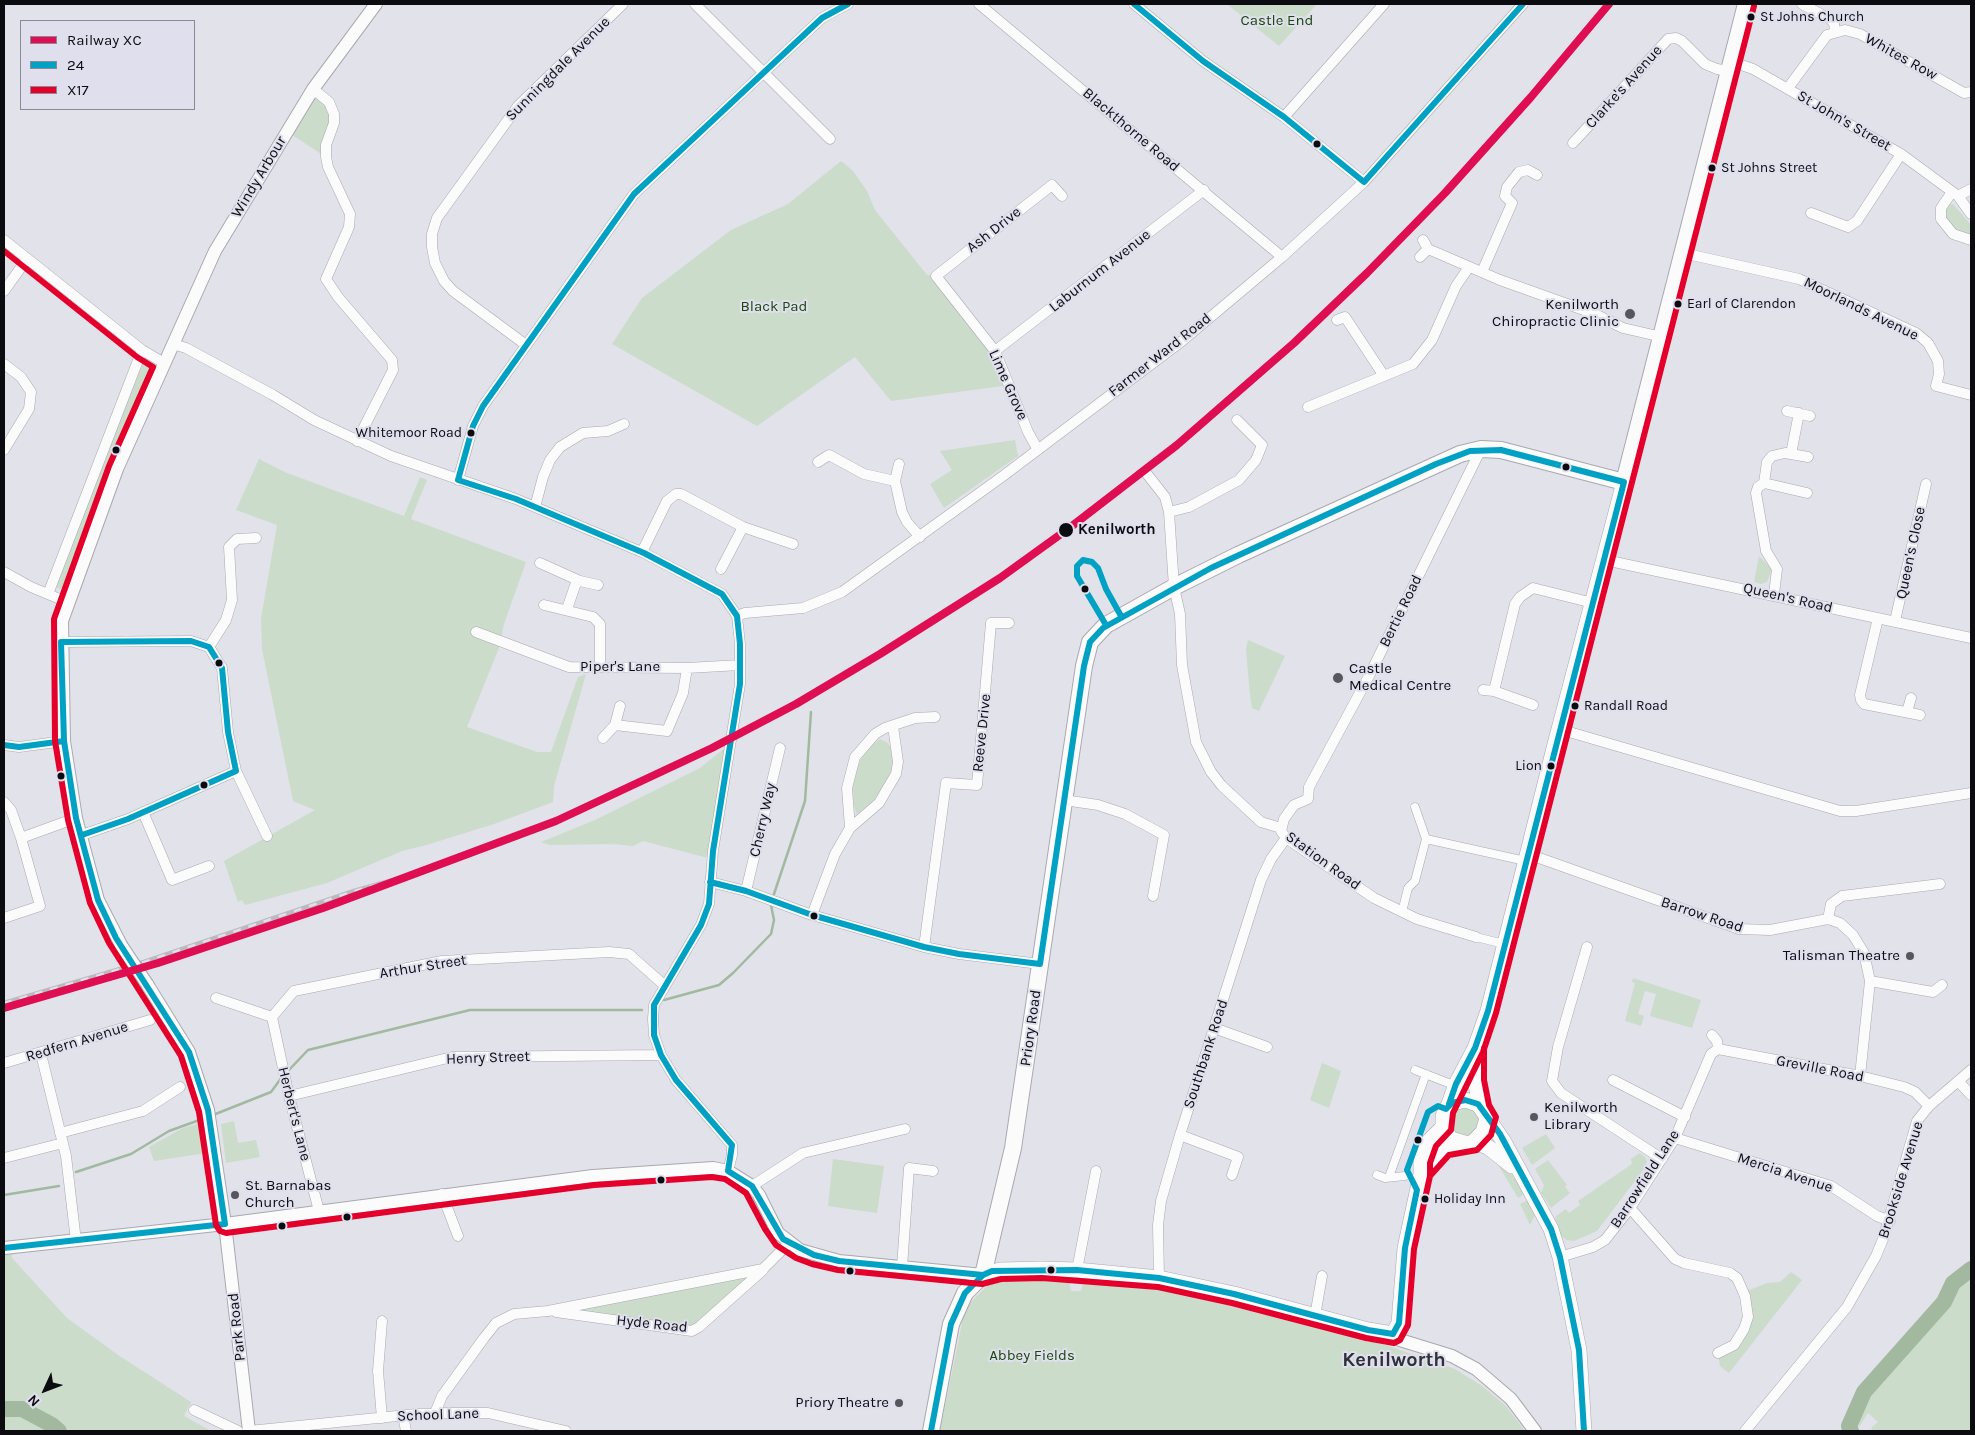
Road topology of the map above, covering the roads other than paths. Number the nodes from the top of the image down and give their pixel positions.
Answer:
1 (376, 4) edge
2 (623, 4) edge
3 (695, 4) edge
4 (848, 4) edge
5 (979, 4) edge
6 (1134, 4) edge
7 (1384, 4) edge
8 (1523, 4) edge
9 (1746, 4) edge
10 (1802, 4) edge
11 (1835, 31) junction
12 (1729, 66) junction
13 (763, 71) junction
14 (1788, 88) junction
15 (312, 89) junction
16 (1969, 94) edge
17 (1284, 117) junction
18 (830, 139) dead end
19 (1573, 143) dead end
20 (1901, 154) junction
21 (1537, 174) dead end
22 (1364, 182) junction
23 (1971, 189) edge
24 (1204, 190) junction
25 (1955, 194) junction
26 (1062, 196) dead end
27 (1811, 213) dead end
28 (1971, 214) edge
29 (4, 240) edge
30 (1971, 240) edge
31 (1683, 253) junction
32 (1282, 257) junction
33 (1420, 257) dead end
34 (27, 259) junction
35 (1468, 267) junction
36 (1482, 272) junction
37 (936, 276) joint
38 (4, 291) edge
39 (1337, 320) dead end
40 (1662, 337) junction
41 (173, 344) junction
42 (526, 345) junction
43 (142, 350) junction
44 (995, 351) junction
45 (164, 363) junction
46 (4, 364) edge
47 (1384, 376) junction
48 (1971, 395) edge
49 (1308, 407) dead end
50 (1787, 410) dead end
51 (1799, 413) junction
52 (1810, 416) dead end
53 (1237, 420) dead end
54 (624, 424) dead end
55 (357, 441) junction
56 (4, 450) edge
57 (1038, 450) junction
58 (1481, 450) junction
59 (1792, 454) junction
60 (1808, 457) dead end
61 (818, 462) dead end
62 (899, 464) dead end
63 (1147, 474) dead end
64 (458, 480) junction
65 (895, 480) junction
66 (1624, 482) junction
67 (1764, 484) junction
68 (1926, 484) dead end
69 (1806, 493) dead end
70 (535, 507) junction
71 (1169, 512) junction
72 (743, 527) junction
73 (920, 537) junction
74 (256, 538) dead end
75 (793, 544) dead end
76 (642, 552) junction
77 (1605, 560) junction
78 (540, 563) dead end
79 (721, 569) dead end
80 (4, 572) edge
81 (578, 580) junction
82 (598, 585) dead end
83 (1174, 587) junction
84 (48, 594) junction
85 (1774, 594) junction
86 (67, 602) junction
87 (1593, 603) junction
88 (544, 605) dead end
89 (567, 610) junction
90 (737, 616) junction
91 (1878, 618) junction
92 (1895, 621) junction
93 (1009, 623) dead end
94 (476, 632) dead end
95 (1971, 638) edge
96 (61, 642) junction
97 (209, 647) junction
98 (740, 665) junction
99 (600, 667) junction
100 (687, 668) junction
101 (1911, 698) dead end
102 (1533, 705) dead end
103 (620, 706) dead end
104 (1907, 712) junction
105 (1920, 715) dead end
106 (935, 717) dead end
107 (616, 725) junction
108 (894, 726) junction
109 (1559, 729) junction
110 (603, 738) dead end
111 (64, 741) junction
112 (4, 746) edge
113 (780, 748) dead end
114 (236, 771) junction
115 (1971, 793) edge
116 (1064, 800) junction
117 (4, 802) edge
118 (1415, 806) dead end
119 (143, 812) junction
120 (76, 818) junction
121 (850, 828) junction
122 (1281, 828) junction
123 (82, 835) junction
124 (267, 836) dead end
125 (21, 838) junction
126 (1286, 838) junction
127 (1426, 839) junction
128 (1524, 857) junction
129 (209, 866) dead end
130 (710, 882) junction
131 (1940, 884) dead end
132 (746, 891) junction
133 (1153, 896) dead end
134 (1403, 908) dead end
135 (812, 915) junction
136 (4, 918) edge
137 (1828, 919) junction
138 (1476, 937) joint
139 (1503, 944) junction
140 (924, 947) junction
141 (1587, 947) dead end
142 (1040, 964) junction
143 (1870, 981) junction
144 (664, 985) junction
145 (1942, 985) dead end
146 (216, 998) dead end
147 (272, 1017) junction
148 (150, 1020) dead end
149 (1214, 1028) junction
150 (1712, 1035) dead end
151 (1267, 1047) dead end
152 (1475, 1048) junction
153 (1718, 1049) junction
154 (41, 1054) junction
155 (661, 1056) junction
156 (4, 1063) edge
157 (1415, 1070) dead end
158 (1971, 1070) edge
159 (1426, 1074) junction
160 (1860, 1076) junction
161 (1613, 1080) dead end
162 (1958, 1081) junction
163 (1451, 1084) dead end
164 (180, 1087) dead end
165 (1971, 1095) edge
166 (289, 1096) junction
167 (1447, 1106) junction
168 (1929, 1106) junction
169 (1484, 1113) junction
170 (1685, 1117) junction
171 (1443, 1127) junction
172 (905, 1129) dead end
173 (1180, 1135) junction
174 (61, 1138) junction
175 (1675, 1138) junction
176 (1466, 1142) junction
177 (4, 1158) edge
178 (1662, 1159) junction
179 (728, 1171) junction
180 (933, 1171) dead end
181 (1096, 1171) dead end
182 (1421, 1174) junction
183 (1521, 1174) junction
184 (1232, 1175) dead end
185 (1377, 1175) dead end
186 (1405, 1176) dead end
187 (1389, 1177) junction
188 (752, 1186) junction
189 (442, 1194) junction
190 (1630, 1208) junction
191 (319, 1210) junction
192 (1890, 1221) junction
193 (225, 1224) junction
194 (458, 1236) dead end
195 (76, 1241) junction
196 (789, 1243) junction
197 (5, 1248) edge
198 (1560, 1257) junction
199 (902, 1266) junction
200 (763, 1269) junction
201 (1077, 1270) junction
202 (983, 1275) junction
203 (1322, 1276) dead end
204 (1159, 1278) junction
205 (548, 1311) junction
206 (1315, 1316) junction
207 (382, 1321) dead end
208 (1393, 1334) junction
209 (1718, 1353) dead end
210 (194, 1410) dead end
211 (435, 1413) junction
212 (403, 1415) junction
213 (382, 1418) junction
214 (238, 1431) edge
215 (249, 1431) edge
216 (406, 1431) edge
217 (566, 1431) edge
218 (931, 1431) edge
219 (1535, 1431) edge
220 (1584, 1431) edge
221 (1745, 1431) edge

1 - 15 street, Windy Arbour
2 - 42 street, Sunningdale Avenue
3 - 13 street
4 - 13 street
5 - 24 street, Blackthorne Road
6 - 17 street
7 - 17 street
8 - 22 street, Farmer Ward Road
9 - 12 main road
10 - 11 street
11 - 14 street
11 - 16 street, Whites Row
12 - 14 street, St John's Street
12 - 19 street, Clarke's Avenue
12 - 31 main road
13 - 18 street
13 - 42 street
14 - 20 street, St John's Street
15 - 41 street, Windy Arbour
15 - 55 street
17 - 22 street
20 - 25 street, St John's Street
20 - 27 street
21 - 36 street
22 - 32 street, Farmer Ward Road
23 - 25 street
24 - 32 street, Blackthorne Road
24 - 44 street, Laburnum Avenue
25 - 28 street, St John's Street
25 - 30 street
26 - 37 street, Ash Drive
29 - 34 street
31 - 40 main road
31 - 48 street, Moorlands Avenue
32 - 57 street, Farmer Ward Road
33 - 35 street
34 - 38 street
34 - 43 street
35 - 36 street
35 - 47 street
36 - 40 street
37 - 44 street, Lime Grove
39 - 47 street
40 - 66 main road
41 - 45 street, Windy Arbour
41 - 55 street
42 - 64 street
43 - 45 street
43 - 84 street
44 - 57 street, Lime Grove
45 - 86 street, Windy Arbour
46 - 56 street
47 - 49 street
50 - 51 street
51 - 52 street
51 - 59 street
53 - 71 street
54 - 70 street
55 - 64 street
57 - 73 street, Farmer Ward Road
58 - 66 main road, Priory Road
58 - 83 main road, Priory Road
58 - 122 street, Bertie Road
59 - 60 street
59 - 67 street
61 - 65 street
62 - 65 street
63 - 71 street, Station Road
64 - 70 street
65 - 73 street
66 - 77 main road
67 - 69 street
67 - 85 street
68 - 92 street, Queen's Close
70 - 76 street
71 - 83 street, Station Road
72 - 75 street
72 - 76 street
72 - 79 street
73 - 90 street, Farmer Ward Road
74 - 97 street
76 - 90 street
77 - 85 street, Queen's Road
77 - 87 main road
78 - 81 street
80 - 84 street
81 - 82 street
81 - 89 street
83 - 116 main road, Priory Road
83 - 122 street, Station Road
84 - 86 street
85 - 91 street, Queen's Road
86 - 96 street, Windy Arbour
87 - 102 street
87 - 109 main road
88 - 89 street
89 - 99 street
90 - 98 street
91 - 92 street, Queen's Road
91 - 104 street
92 - 95 street, Queen's Road
93 - 140 street, Reeve Drive
94 - 99 street, Piper's Lane
96 - 97 street
96 - 111 street, Windy Arbour
97 - 114 street
98 - 100 street, Piper's Lane
98 - 130 street
99 - 100 street, Piper's Lane
100 - 107 street
101 - 104 street
103 - 107 street
104 - 105 street
106 - 108 street
107 - 110 street
108 - 121 street
108 - 121 street
109 - 115 street
109 - 128 main road
111 - 112 street
111 - 120 street, Windy Arbour
113 - 132 street, Cherry Way
114 - 119 street
114 - 124 street
116 - 133 street
116 - 142 main road, Priory Road
117 - 125 street
118 - 127 street
119 - 123 street
119 - 129 street
120 - 123 street, Park Road
120 - 125 street
121 - 135 street
122 - 126 street, Station Road
123 - 193 street, Park Road, bridge
125 - 136 street
126 - 138 street, Station Road
126 - 149 street, Southbank Road
127 - 128 street
127 - 134 street
128 - 137 street, Barrow Road
128 - 139 main road
130 - 132 street
130 - 144 street
131 - 137 street
132 - 135 street
135 - 140 street
137 - 143 street
138 - 139 street
139 - 152 main road
140 - 142 street
141 - 178 street
142 - 202 main road, Priory Road
143 - 145 street
143 - 160 street
144 - 147 street, Arthur Street
144 - 155 street
146 - 147 street
147 - 166 street, Herbert's Lane
148 - 154 street, Redfern Avenue
149 - 151 street
149 - 173 street, Southbank Road
150 - 153 street
152 - 167 main road
152 - 169 main road
153 - 160 street, Greville Road
153 - 170 street, Barrowfield Lane
154 - 156 street, Redfern Avenue
154 - 174 street
155 - 166 street, Henry Street
155 - 179 street
157 - 159 street
158 - 162 street, Brookside Avenue
159 - 163 street
159 - 187 street
160 - 168 street, Greville Road
161 - 170 street
162 - 165 street
162 - 168 street, Brookside Avenue
164 - 174 street
166 - 191 street, Herbert's Lane
167 - 169 main road
167 - 171 main road
168 - 192 street, Brookside Avenue
169 - 176 main road
169 - 183 main road
170 - 175 street, Barrowfield Lane
171 - 176 main road
171 - 182 main road
172 - 188 street
173 - 184 street
173 - 204 street, Southbank Road
174 - 177 street
174 - 195 street
175 - 178 street, Barrowfield Lane
175 - 192 street, Mercia Avenue
176 - 182 main road
176 - 183 main road
178 - 190 street, Barrowfield Lane
179 - 188 street
179 - 189 street
180 - 199 street
181 - 201 street
182 - 208 main road
183 - 198 main road
185 - 187 street
186 - 187 street
188 - 196 street
189 - 191 street
189 - 194 street
190 - 198 street, Barrowfield Lane
190 - 209 street
191 - 193 street
192 - 221 street, Brookside Avenue
193 - 195 street
193 - 215 street, Park Road
195 - 197 street
196 - 199 street
196 - 200 street, Hyde Road
198 - 220 main road
199 - 202 street
200 - 205 street, Hyde Road
200 - 205 street, Hyde Road
201 - 202 main road
201 - 204 main road
202 - 218 main road
203 - 206 street
204 - 206 main road
205 - 211 street, Hyde Road
206 - 208 main road
207 - 213 street
208 - 219 street
210 - 214 street
211 - 212 street, School Lane
211 - 217 street, School Lane
212 - 213 street, School Lane
212 - 216 street
213 - 215 street, School Lane

